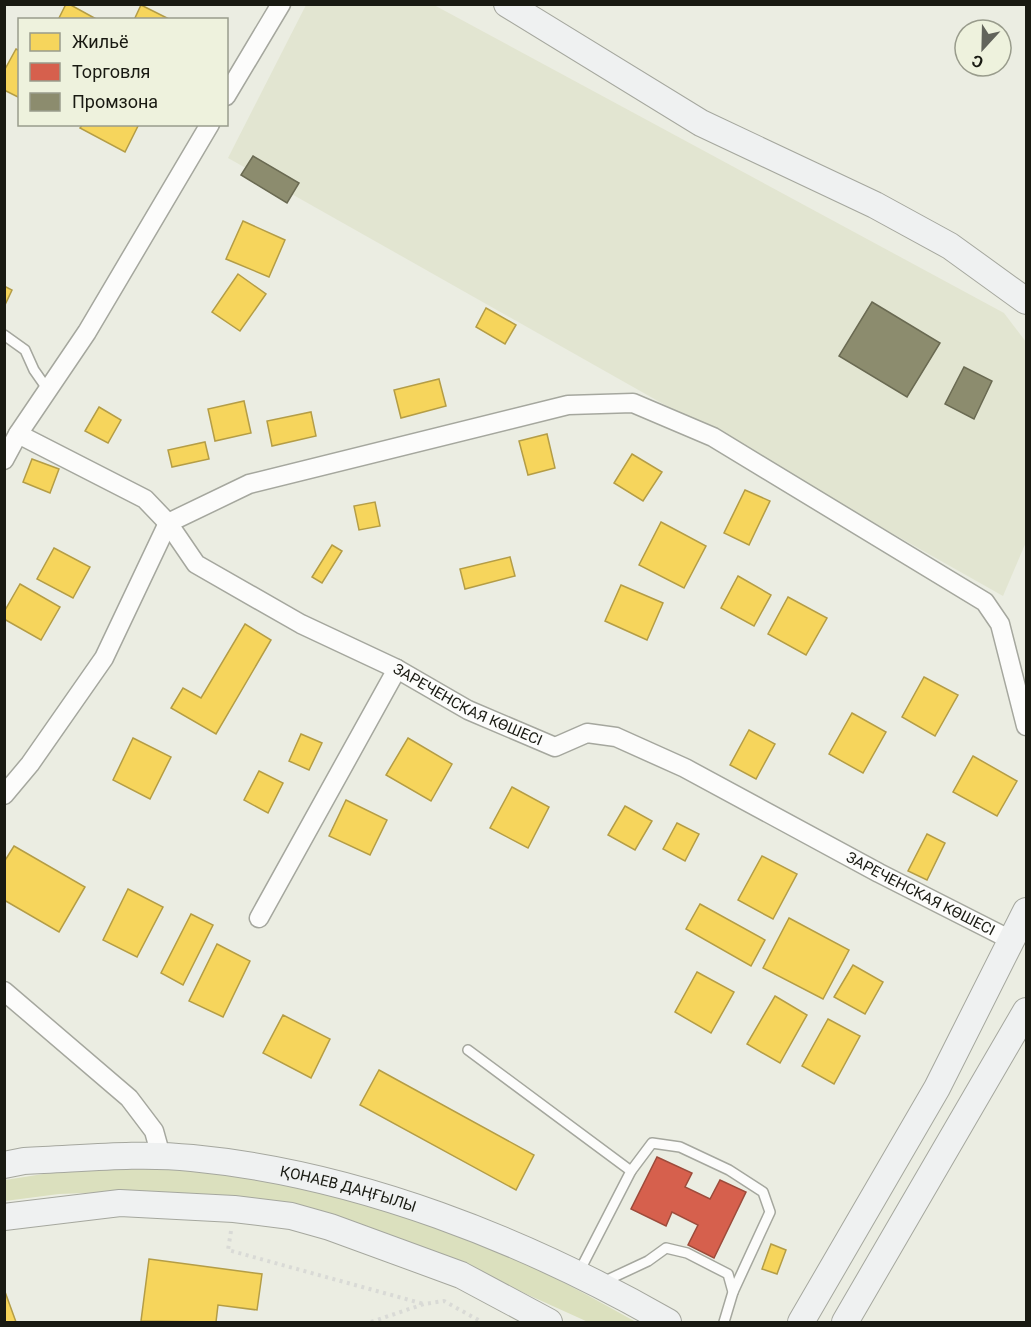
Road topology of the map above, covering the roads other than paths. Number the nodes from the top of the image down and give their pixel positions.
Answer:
1 (281, 4) edge
2 (507, 4) edge
3 (228, 93) edge
4 (209, 126) edge
5 (1026, 301) edge
6 (4, 335) edge
7 (48, 390) junction
8 (18, 434) junction
9 (4, 460) edge
10 (168, 523) junction
11 (398, 669) junction
12 (1026, 726) edge
13 (4, 795) edge
14 (1026, 911) edge
15 (259, 918) dead end
16 (1011, 940) junction
17 (4, 992) edge
18 (1026, 1011) edge
19 (468, 1050) dead end
20 (161, 1156) junction
21 (4, 1164) edge
22 (631, 1171) junction
23 (4, 1217) edge
24 (588, 1279) junction
25 (733, 1292) junction
26 (549, 1323) edge
27 (668, 1323) edge
28 (724, 1323) edge
29 (801, 1323) edge
30 (845, 1323) edge

1 - 3 street
2 - 5 street
4 - 7 street
6 - 7 lane
7 - 8 street
8 - 9 street
8 - 10 street, ЗАРЕЧЕНСКАЯ КӨШЕСІ
10 - 11 street, ЗАРЕЧЕНСКАЯ КӨШЕСІ
10 - 12 street
10 - 13 street
11 - 15 street
11 - 16 street, ЗАРЕЧЕНСКАЯ КӨШЕСІ
14 - 16 street
16 - 29 street
17 - 20 street
18 - 30 street
19 - 22 lane
20 - 21 street, ҚОНАЕВ ДАҢҒЫЛЫ
20 - 24 street, ҚОНАЕВ ДАҢҒЫЛЫ
22 - 24 lane
22 - 25 lane
23 - 26 street
24 - 25 lane
24 - 27 street, ҚОНАЕВ ДАҢҒЫЛЫ
25 - 28 lane

